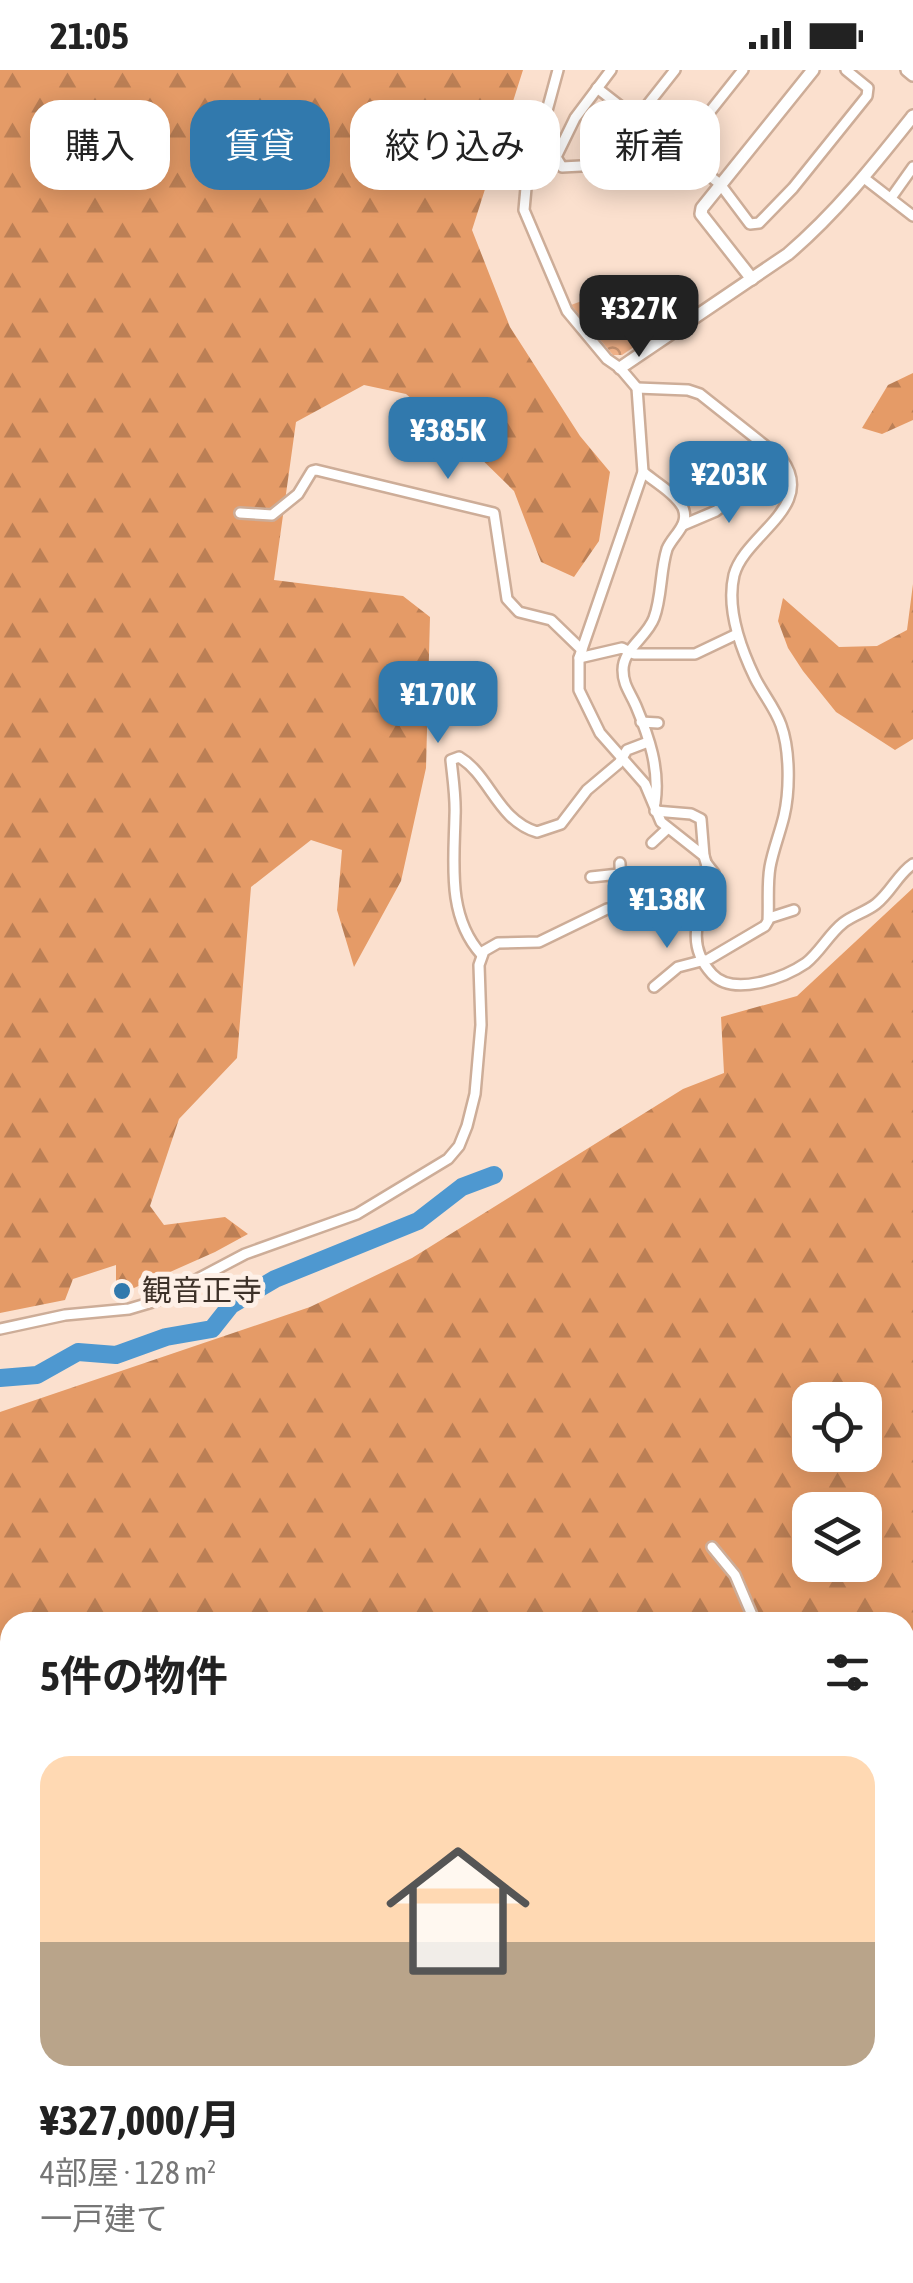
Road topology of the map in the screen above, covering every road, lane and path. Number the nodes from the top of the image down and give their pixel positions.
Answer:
1 (558, 70) edge
2 (611, 70) edge
3 (675, 70) edge
4 (743, 70) edge
5 (813, 70) edge
6 (846, 70) edge
7 (906, 70) edge
8 (913, 75) edge
9 (596, 88) junction
10 (588, 100) edge
11 (611, 100) edge
12 (651, 100) edge
13 (719, 100) edge
14 (580, 111) edge
15 (913, 116) edge
16 (580, 166) edge
17 (913, 167) edge
18 (864, 178) junction
19 (720, 184) joint
20 (716, 190) edge
21 (891, 198) junction
22 (913, 216) edge
23 (752, 278) junction
24 (620, 368) junction
25 (638, 388) junction
26 (643, 472) junction
27 (756, 480) dead end
28 (240, 513) dead end
29 (684, 525) junction
30 (737, 634) junction
31 (631, 650) junction
32 (580, 654) junction
33 (641, 722) junction
34 (658, 723) dead end
35 (648, 742) junction
36 (623, 758) junction
37 (654, 808) junction
38 (667, 829) junction
39 (652, 843) dead end
40 (705, 859) junction
41 (913, 864) edge
42 (591, 877) dead end
43 (651, 891) dead end
44 (621, 907) junction
45 (655, 908) junction
46 (794, 910) dead end
47 (768, 918) junction
48 (482, 954) junction
49 (701, 962) junction
50 (654, 988) dead end
51 (0, 1329) edge
52 (712, 1546) dead end
53 (751, 1612) edge

1 - 24 street
2 - 9 street
3 - 12 street
4 - 13 street
5 - 19 street
6 - 19 street
7 - 8 street
9 - 10 street
9 - 11 street
14 - 16 street
15 - 18 street
17 - 21 street
18 - 21 street
18 - 23 street
20 - 23 street
21 - 22 street
23 - 24 street
24 - 25 street
25 - 26 street
25 - 30 street
26 - 29 street
26 - 32 street
27 - 29 street
28 - 32 street
29 - 31 street
30 - 31 street
30 - 47 street
31 - 32 street
31 - 33 street
32 - 36 street
33 - 34 street
33 - 35 street
35 - 36 street
35 - 37 street
36 - 37 street
36 - 48 street
37 - 38 street
37 - 40 street
38 - 39 street
38 - 40 street
40 - 45 street
40 - 49 street
41 - 49 street
42 - 44 street
43 - 45 street
44 - 45 street
44 - 48 street
46 - 47 street
47 - 49 street
48 - 51 street
49 - 50 street
52 - 53 street

